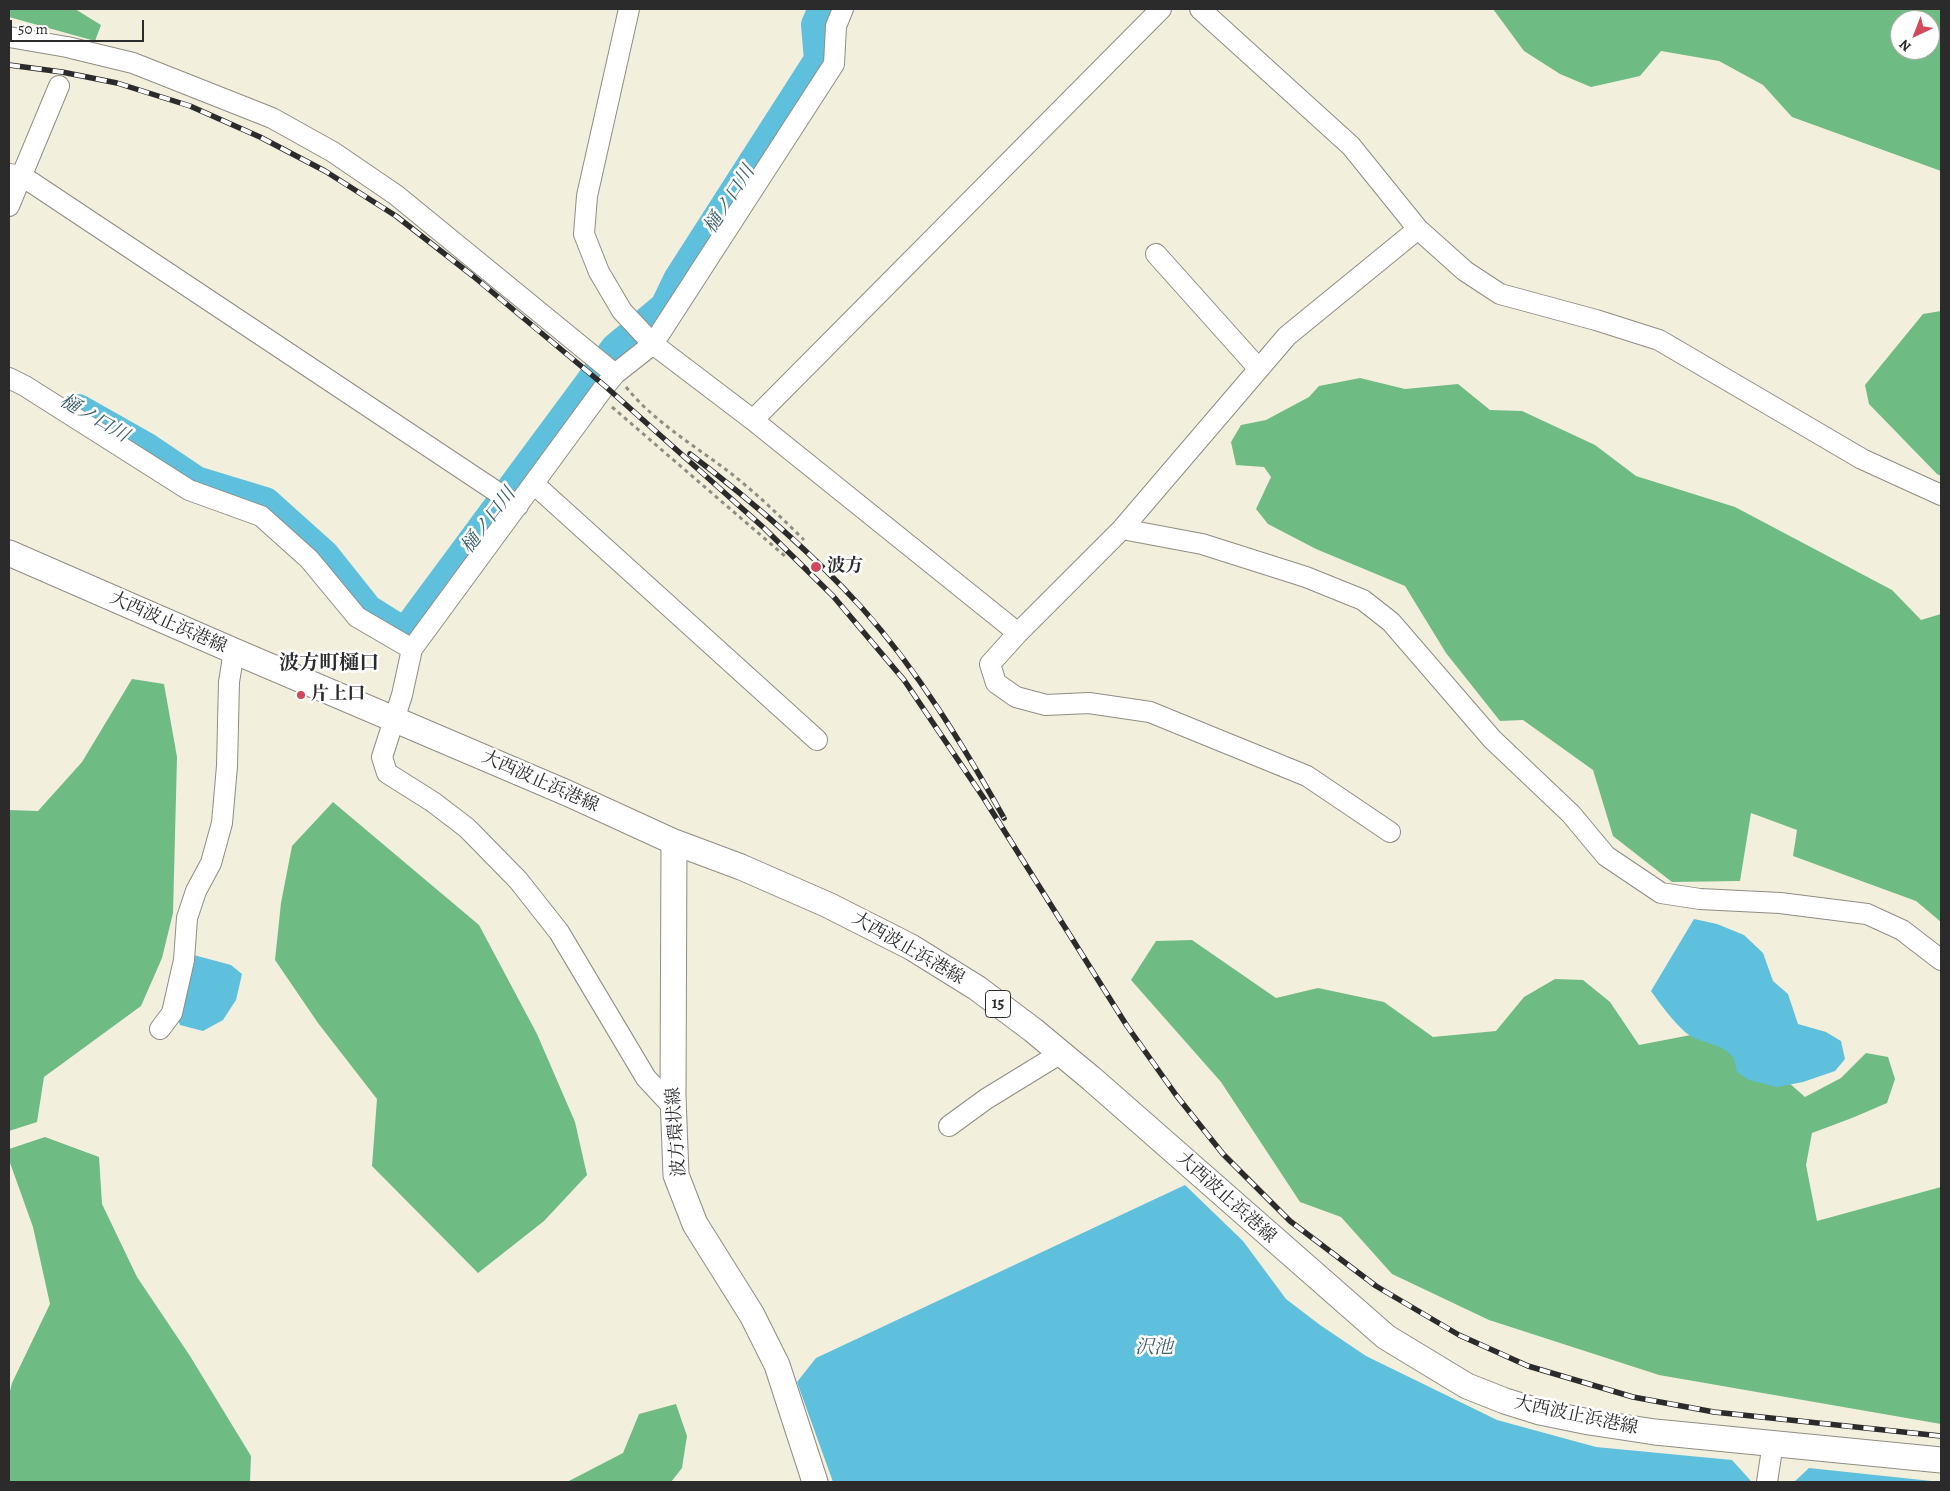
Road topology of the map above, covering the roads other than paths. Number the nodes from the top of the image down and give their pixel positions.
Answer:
1 (629, 9) edge
2 (843, 9) edge
3 (1161, 9) edge
4 (1200, 9) edge
5 (9, 37) edge
6 (59, 86) dead end
7 (15, 175) edge
8 (9, 206) edge
9 (1418, 229) junction
10 (1156, 254) dead end
11 (653, 344) junction
12 (1259, 369) junction
13 (616, 374) junction
14 (9, 378) edge
15 (753, 420) junction
16 (534, 484) junction
17 (1941, 495) edge
18 (518, 506) junction
19 (1122, 529) junction
20 (9, 553) edge
21 (1018, 633) junction
22 (412, 650) junction
23 (234, 652) junction
24 (395, 719) junction
25 (816, 740) dead end
26 (1390, 832) dead end
27 (674, 842) junction
28 (1941, 960) edge
29 (160, 1029) dead end
30 (1061, 1053) junction
31 (673, 1107) junction
32 (949, 1126) dead end
33 (1941, 1460) edge
34 (1770, 1463) edge
35 (815, 1482) edge

1 - 11 street
2 - 11 street
3 - 15 street
4 - 9 street
5 - 13 street
6 - 7 street
7 - 8 street
7 - 18 street
9 - 12 street
9 - 17 street
10 - 12 street
11 - 13 street
11 - 15 street
12 - 19 street
13 - 16 street
14 - 22 street
15 - 21 street
16 - 18 street
16 - 25 street
18 - 22 street
19 - 21 street
19 - 28 street
20 - 23 main road, 大西波止浜港線 / 15
21 - 26 street
22 - 24 street
23 - 24 main road, 大西波止浜港線 / 15
23 - 29 street
24 - 27 main road, 大西波止浜港線 / 15
24 - 31 street
27 - 30 main road, 大西波止浜港線 / 15
27 - 31 main road, 波方環状線
30 - 32 street
30 - 34 main road, 大西波止浜港線 / 15
31 - 35 main road, 波方環状線
33 - 34 main road, 大西波止浜港線 / 15

